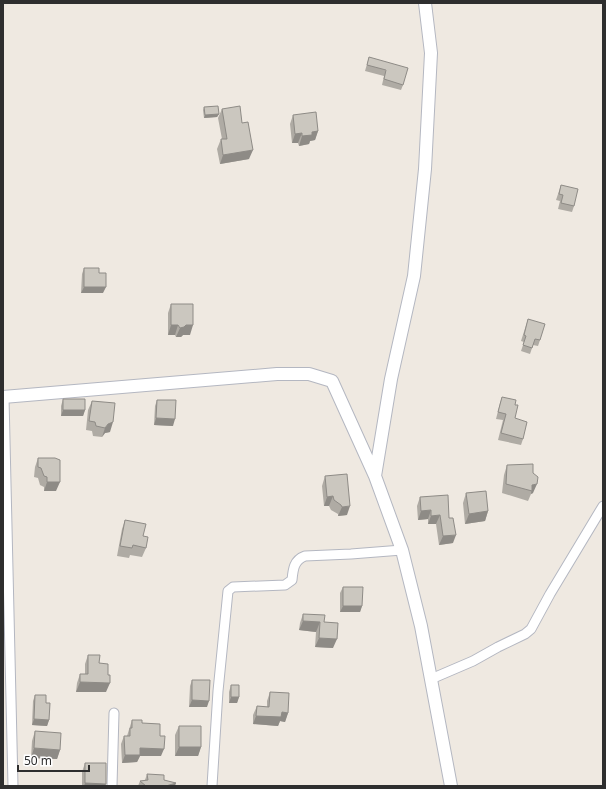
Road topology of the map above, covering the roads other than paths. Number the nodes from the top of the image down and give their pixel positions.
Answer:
1 (425, 3) edge
2 (3, 397) edge
3 (375, 476) junction
4 (603, 506) edge
5 (402, 550) junction
6 (431, 679) junction
7 (114, 713) dead end
8 (13, 786) edge
9 (112, 786) edge
10 (212, 786) edge
11 (451, 786) edge

1 - 3 street
2 - 3 street
2 - 8 street
3 - 5 street
4 - 6 street
5 - 6 street
5 - 10 street
6 - 11 street
7 - 9 street

